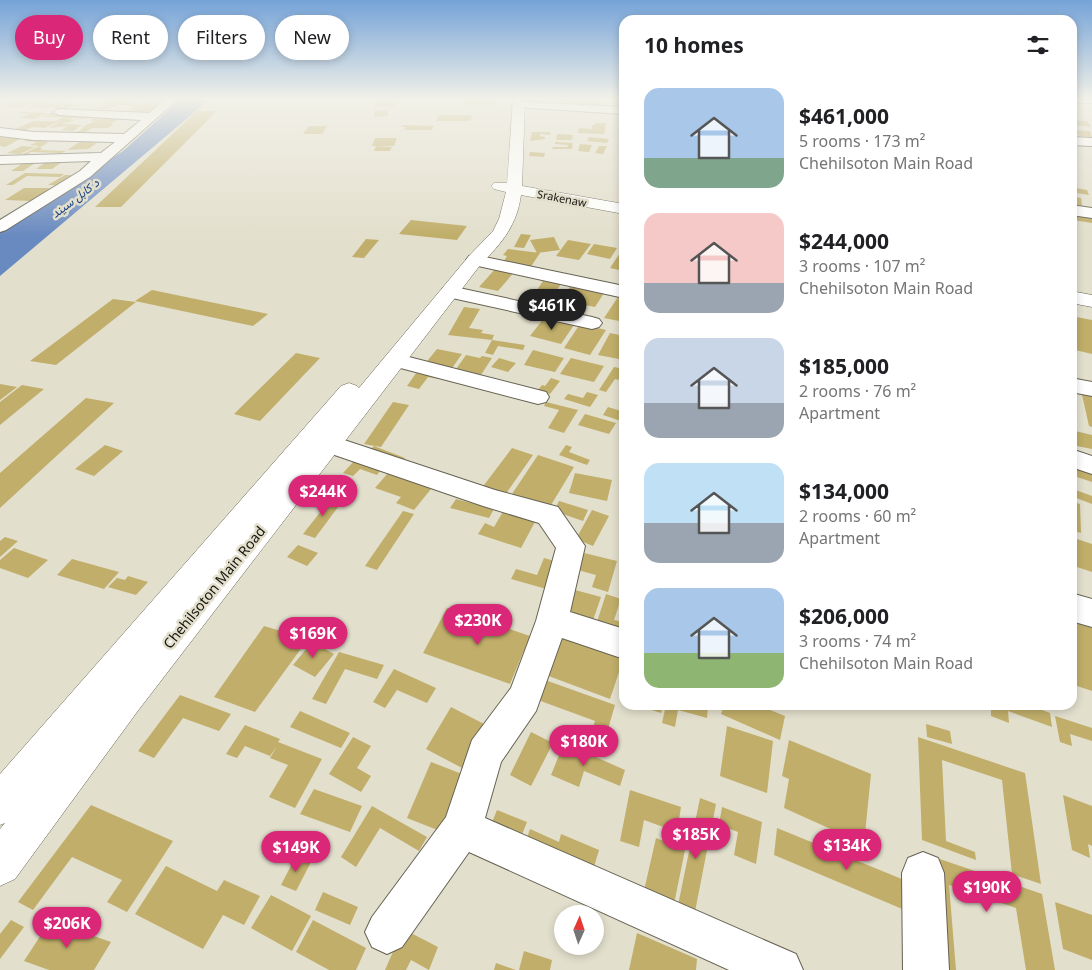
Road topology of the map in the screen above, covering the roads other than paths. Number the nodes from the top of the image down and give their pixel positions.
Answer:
1 (119, 145) edge
2 (510, 145) edge
3 (106, 157) junction
4 (0, 160) edge
5 (506, 187) junction
6 (619, 208) edge
7 (1077, 211) edge
8 (1092, 213) edge
9 (0, 227) edge
10 (476, 260) junction
11 (619, 291) edge
12 (450, 292) junction
13 (1077, 298) edge
14 (1092, 301) edge
15 (592, 323) dead end
16 (397, 360) junction
17 (1077, 386) edge
18 (1092, 389) edge
19 (538, 397) dead end
20 (329, 444) junction
21 (1077, 460) edge
22 (1092, 465) edge
23 (1077, 609) edge
24 (1092, 613) edge
25 (552, 621) junction
26 (619, 642) edge
27 (0, 805) edge
28 (462, 828) junction
29 (0, 864) edge
30 (923, 873) dead end
31 (387, 932) dead end
32 (780, 970) edge
33 (926, 970) edge

1 - 3 street
2 - 5 main road, Chehilsoton Main Road
3 - 4 street
3 - 9 street
5 - 6 main road, Srakenaw
5 - 10 main road, Chehilsoton Main Road
5 - 27 main road, Chehilsoton Main Road
7 - 8 street
10 - 11 street
10 - 12 main road, Chehilsoton Main Road
12 - 15 street
12 - 16 main road, Chehilsoton Main Road
13 - 14 main road
16 - 19 street
16 - 20 main road, Chehilsoton Main Road
17 - 18 street
20 - 25 street
20 - 29 main road, Chehilsoton Main Road
21 - 22 street
23 - 24 street
25 - 26 street
25 - 28 street
28 - 31 street
28 - 32 street
30 - 33 street

